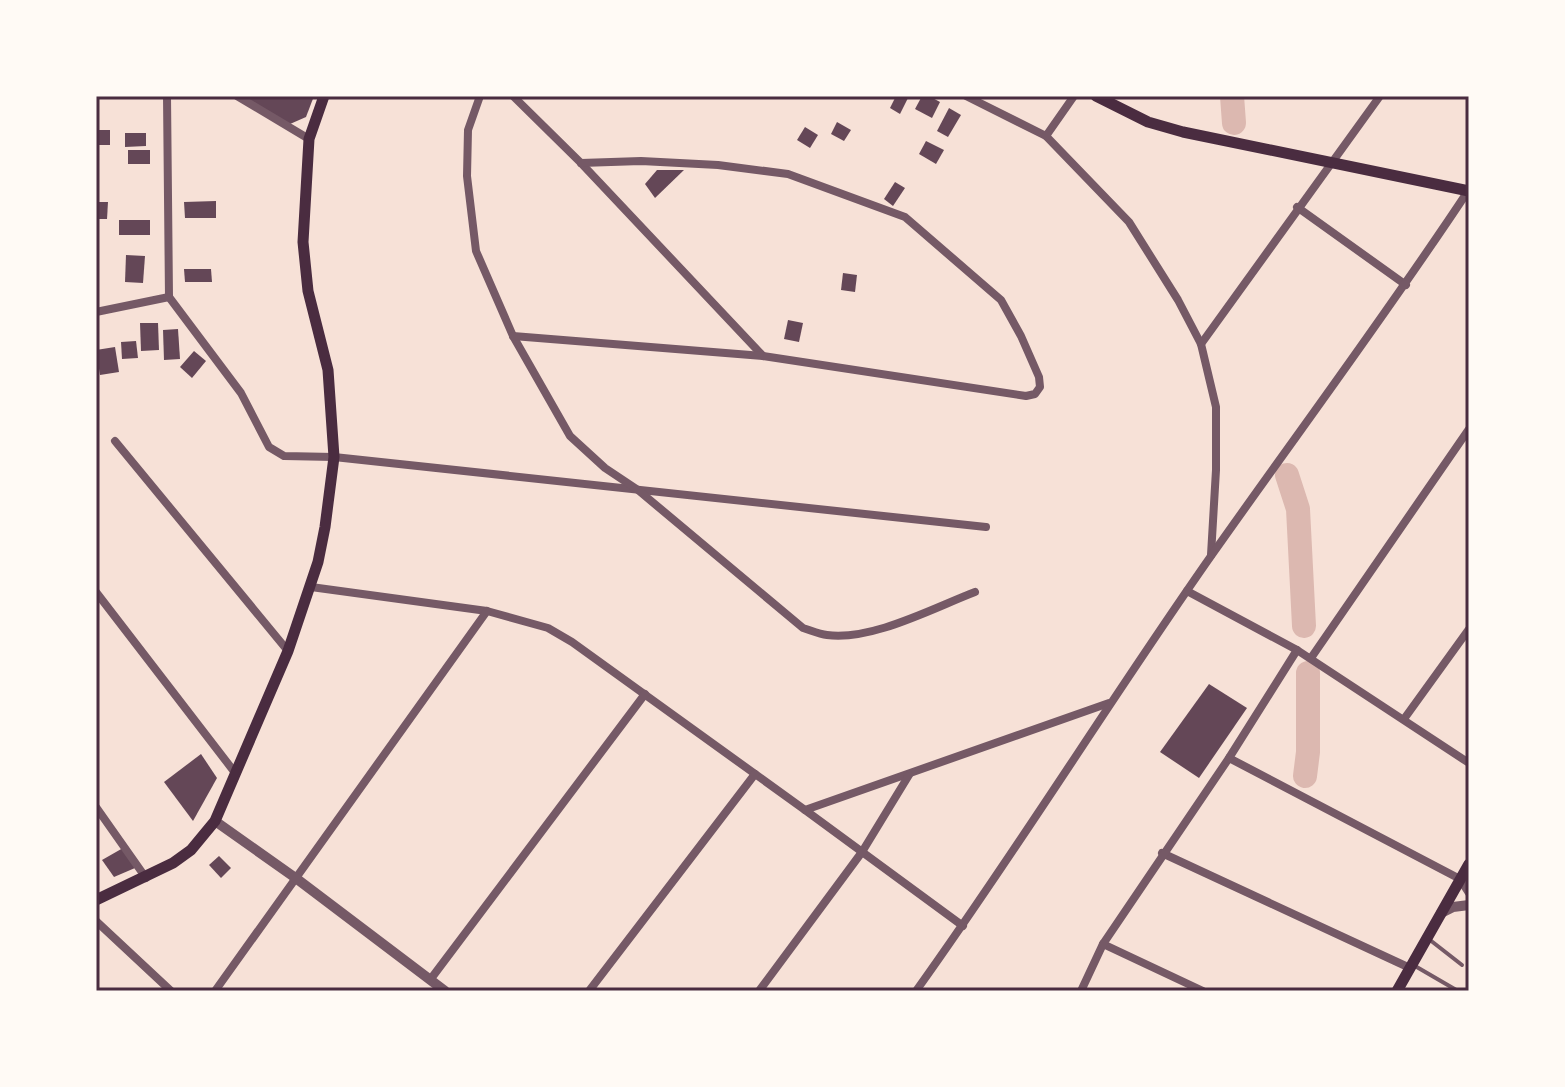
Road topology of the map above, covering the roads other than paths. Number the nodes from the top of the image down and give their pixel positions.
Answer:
1 (167, 96) edge
2 (237, 96) edge
3 (324, 96) edge
4 (480, 96) edge
5 (513, 96) edge
6 (966, 96) edge
7 (1074, 96) edge
8 (1096, 96) edge
9 (1380, 96) edge
10 (1046, 136) junction
11 (309, 139) junction
12 (1330, 162) junction
13 (581, 163) junction
14 (1469, 191) edge
15 (1297, 207) junction
16 (1406, 285) junction
17 (169, 297) junction
18 (96, 312) edge
19 (513, 336) junction
20 (1201, 344) junction
21 (763, 356) junction
22 (1469, 429) edge
23 (115, 441) dead end
24 (334, 457) junction
25 (638, 490) junction
26 (986, 527) dead end
27 (1210, 557) junction
28 (311, 587) junction
29 (1187, 591) junction
30 (96, 592) edge
31 (975, 592) dead end
32 (487, 611) junction
33 (1469, 629) edge
34 (1297, 650) junction
35 (288, 651) junction
36 (1311, 658) junction
37 (645, 694) junction
38 (1110, 703) junction
39 (1404, 719) junction
40 (1229, 758) junction
41 (1469, 763) edge
42 (236, 774) junction
43 (755, 774) junction
44 (910, 775) junction
45 (96, 807) edge
46 (805, 810) junction
47 (215, 821) junction
48 (862, 852) junction
49 (1162, 853) junction
50 (1469, 864) edge
51 (146, 878) junction
52 (297, 879) junction
53 (1460, 879) junction
54 (1469, 893) edge
55 (96, 900) edge
56 (1469, 905) edge
57 (1441, 913) junction
58 (96, 921) edge
59 (963, 926) junction
60 (1428, 938) junction
61 (1103, 944) junction
62 (1462, 965) dead end
63 (1411, 966) junction
64 (430, 980) junction
65 (171, 991) edge
66 (215, 991) edge
67 (445, 991) edge
68 (589, 991) edge
69 (759, 991) edge
70 (916, 991) edge
71 (1081, 991) edge
72 (1203, 991) edge
73 (1397, 991) edge
74 (1458, 991) edge

1 - 17 street
2 - 11 street
3 - 11 main road
4 - 19 street
5 - 13 street
6 - 10 street
7 - 10 street
8 - 12 main road
9 - 12 street
10 - 20 street
11 - 24 main road
12 - 14 main road
12 - 15 street
13 - 21 street
13 - 21 street
14 - 16 street
15 - 16 street
15 - 20 street
16 - 27 street
17 - 18 street
17 - 24 street
19 - 21 street
19 - 25 street
20 - 27 street
22 - 36 street
23 - 35 street
24 - 25 street
24 - 28 main road
25 - 26 street
25 - 31 street
27 - 29 street
28 - 32 street
28 - 35 main road
29 - 34 street
29 - 38 street
30 - 42 street
32 - 37 street
32 - 52 street
33 - 39 street
34 - 36 street
34 - 40 street
35 - 42 main road
36 - 39 street
37 - 43 street
37 - 64 street
38 - 44 street
38 - 59 street
39 - 41 street
40 - 49 street
40 - 53 street
42 - 47 main road
43 - 46 street
43 - 68 street
44 - 46 street
44 - 48 street
45 - 51 street
46 - 48 street
47 - 51 main road
47 - 52 street
48 - 59 street
48 - 69 street
49 - 61 street
49 - 63 street
50 - 53 main road
51 - 55 main road
52 - 64 street
52 - 66 street
53 - 54 street
53 - 57 main road
56 - 57 street
57 - 60 main road
58 - 65 street
59 - 70 street
60 - 62 lane
60 - 63 main road
61 - 71 street
61 - 72 street
63 - 73 main road
63 - 74 lane
64 - 67 street

